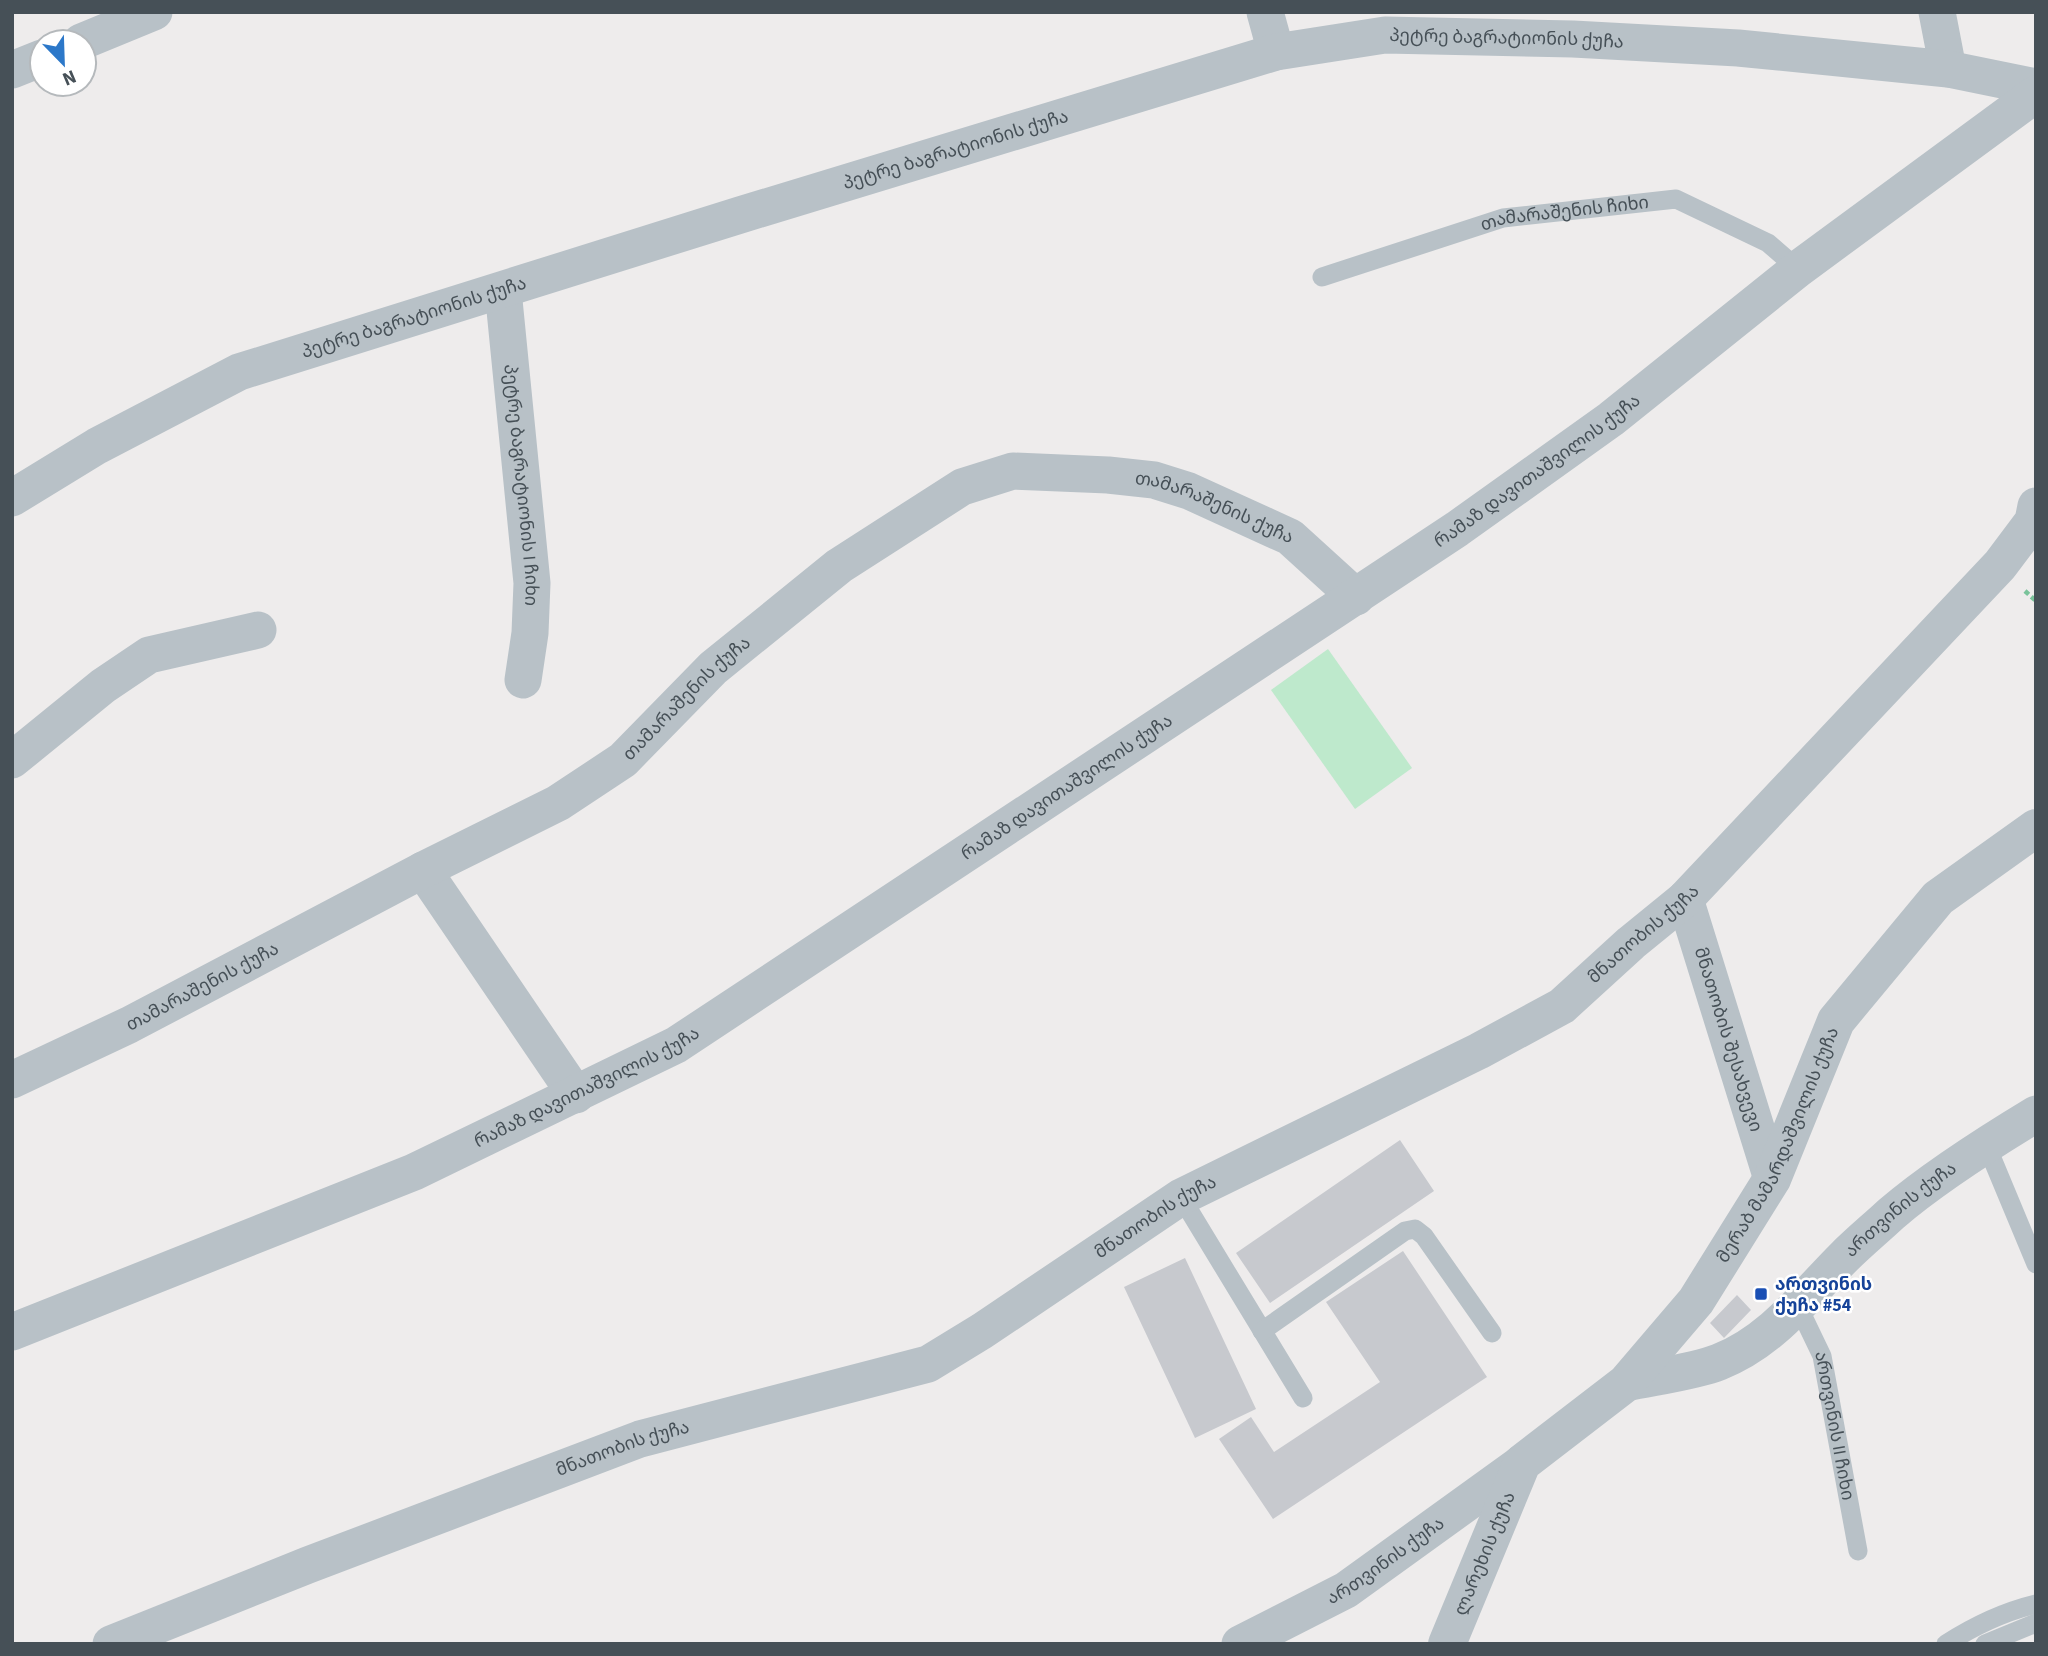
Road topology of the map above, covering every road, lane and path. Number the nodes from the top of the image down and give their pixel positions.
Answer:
1 (154, 12) edge
2 (1265, 12) edge
3 (1937, 12) edge
4 (98, 35) edge
5 (1276, 51) junction
6 (1948, 69) junction
7 (2036, 88) edge
8 (2036, 94) edge
9 (1798, 269) junction
10 (1322, 278) dead end
11 (503, 290) junction
12 (12, 498) edge
13 (2035, 516) edge
14 (1356, 597) junction
15 (258, 630) dead end
16 (523, 680) dead end
17 (12, 760) edge
18 (2036, 828) edge
19 (424, 870) junction
20 (1685, 899) junction
21 (12, 1080) edge
22 (576, 1096) junction
23 (2036, 1114) edge
24 (1986, 1144) junction
25 (1772, 1179) junction
26 (1181, 1197) junction
27 (2036, 1264) edge
28 (1798, 1306) junction
29 (1262, 1331) junction
30 (12, 1332) edge
31 (1492, 1333) dead end
32 (1626, 1383) junction
33 (1303, 1398) dead end
34 (1522, 1463) junction
35 (1858, 1551) dead end
36 (2036, 1604) edge
37 (2036, 1623) edge
38 (111, 1644) edge
39 (1240, 1644) edge
40 (1447, 1644) edge
41 (1946, 1644) edge
42 (1985, 1644) edge

1 - 4 street
2 - 5 street
3 - 6 street
5 - 6 street, პეტრე ბაგრატიონის ქუჩა
5 - 11 street, პეტრე ბაგრატიონის ქუჩა
6 - 7 street, პეტრე ბაგრატიონის ქუჩა
8 - 9 street, რამაზ დავითაშვილის ქუჩა
9 - 10 lane, თამარაშენის ჩიხი
9 - 14 street, რამაზ დავითაშვილის ქუჩა
11 - 12 street, პეტრე ბაგრატიონის ქუჩა
11 - 16 street, პეტრე ბაგრატიონის I ჩიხი
13 - 20 street, მნათობის ქუჩა
14 - 19 street, თამარაშენის ქუჩა
14 - 22 street, რამაზ დავითაშვილის ქუჩა
15 - 17 street
18 - 25 street, მერაბ მამარდაშვილის ქუჩა
19 - 21 street, თამარაშენის ქუჩა
19 - 22 street
20 - 25 street, მნათობის შესახვევი
20 - 26 street, მნათობის ქუჩა
22 - 30 street, რამაზ დავითაშვილის ქუჩა
23 - 24 street, ართვინის ქუჩა
24 - 27 lane
24 - 28 street, ართვინის ქუჩა
25 - 32 street, მერაბ მამარდაშვილის ქუჩა
26 - 29 lane
26 - 38 street, მნათობის ქუჩა
28 - 32 street, ართვინის ქუჩა
28 - 35 lane, ართვინის II ჩიხი
29 - 31 lane
29 - 33 lane
32 - 34 street, მერაბ მამარდაშვილის ქუჩა
34 - 39 street, ართვინის ქუჩა
34 - 40 street, ლარეხის ქუჩა
36 - 41 lane
37 - 42 lane

